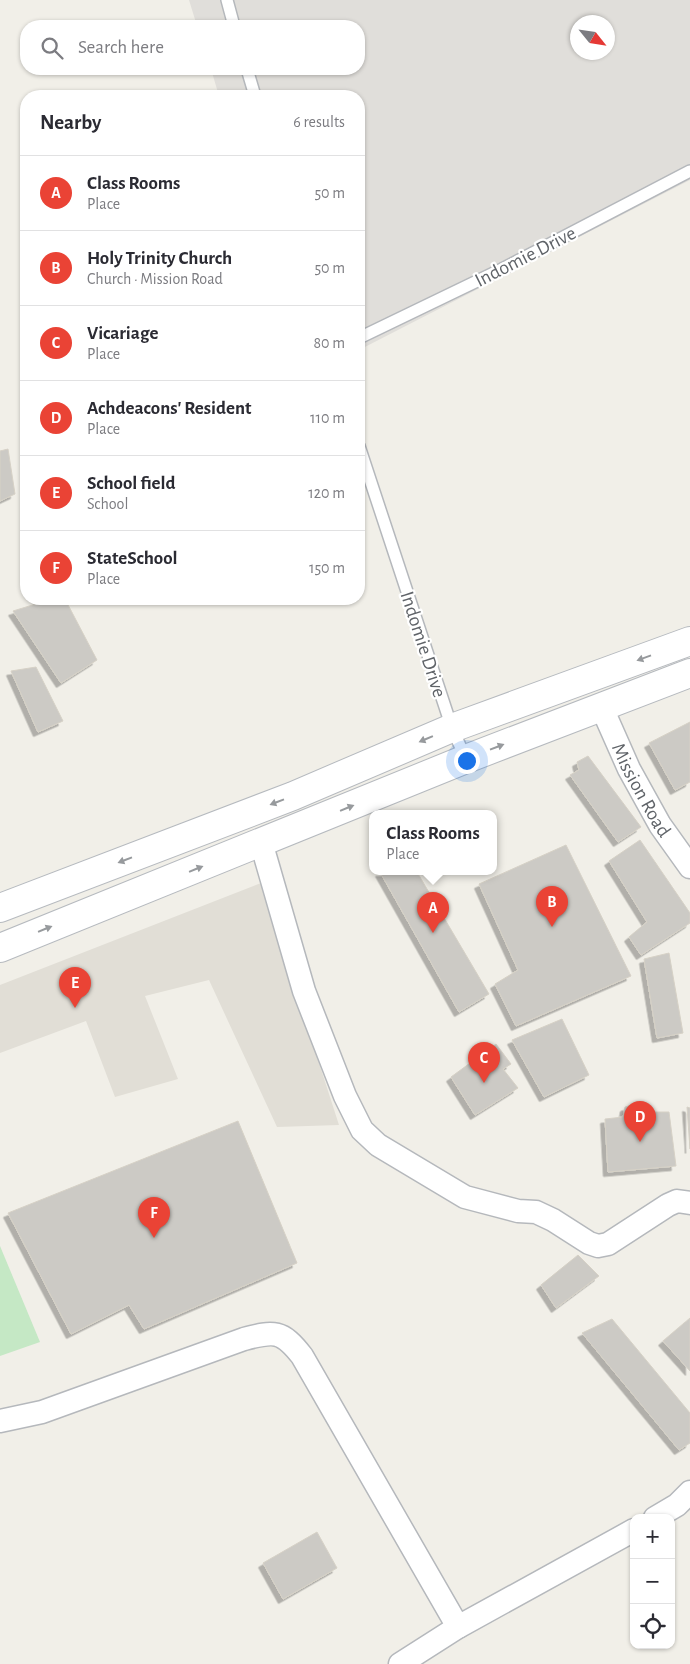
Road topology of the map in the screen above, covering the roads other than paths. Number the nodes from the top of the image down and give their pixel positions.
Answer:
1 (227, 0) edge
2 (232, 20) edge
3 (249, 75) edge
4 (252, 90) edge
5 (690, 171) edge
6 (365, 335) edge
7 (365, 464) edge
8 (690, 641) edge
9 (690, 674) edge
10 (602, 708) junction
11 (452, 728) junction
12 (466, 759) junction
13 (262, 842) junction
14 (690, 867) edge
15 (0, 908) edge
16 (0, 948) edge
17 (690, 1203) edge
18 (0, 1421) edge
19 (690, 1492) edge
20 (662, 1514) edge
21 (630, 1532) edge
22 (458, 1627) junction
23 (400, 1664) edge

1 - 2 lane
3 - 4 lane
5 - 6 lane, Indomie Drive
7 - 11 lane, Indomie Drive
8 -> 11 main road
9 - 10 main road
12 -> 10 main road
10 - 14 street, Mission Road
11 - 12 lane, Indomie Drive
11 -> 15 main road
13 -> 12 main road
16 -> 13 main road
13 - 17 street
18 - 22 street
19 - 20 street
21 - 22 street
22 - 23 street

